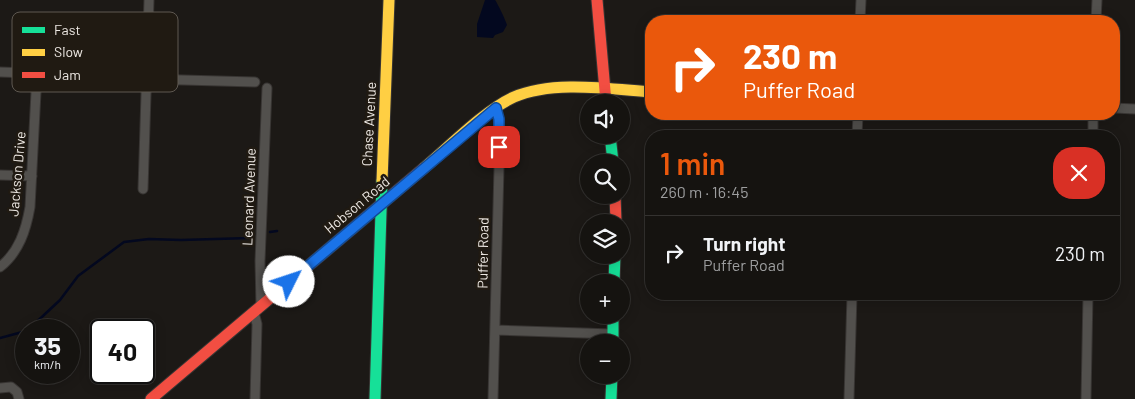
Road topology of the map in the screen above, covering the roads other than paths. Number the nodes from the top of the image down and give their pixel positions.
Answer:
1 (389, 0) edge
2 (597, 0) edge
3 (861, 0) edge
4 (1097, 0) edge
5 (860, 15) edge
6 (1096, 15) edge
7 (178, 80) edge
8 (255, 82) dead end
9 (267, 88) dead end
10 (605, 90) junction
11 (36, 92) edge
12 (147, 92) edge
13 (645, 92) edge
14 (605, 94) edge
15 (496, 108) junction
16 (1120, 108) edge
17 (1135, 108) edge
18 (0, 175) edge
19 (32, 176) junction
20 (143, 190) dead end
21 (381, 205) junction
22 (0, 268) edge
23 (852, 300) edge
24 (1088, 300) edge
25 (258, 310) junction
26 (495, 330) junction
27 (580, 336) edge
28 (612, 384) edge
29 (0, 388) edge
30 (19, 399) edge
31 (151, 399) edge
32 (255, 399) edge
33 (375, 399) edge
34 (492, 399) edge
35 (611, 399) edge
36 (849, 399) edge
37 (1086, 399) edge

1 - 21 street, Chase Avenue
2 - 10 street
3 - 5 street
4 - 6 street
7 - 8 street
9 - 25 street, Leonard Avenue
10 - 13 street, Hobson Road
10 - 14 street
10 - 15 street, Hobson Road
11 - 19 street, Jackson Drive
12 - 20 street
15 - 21 street, Hobson Road
15 - 26 street, Puffer Road
16 - 17 street
18 - 19 street
19 - 22 street, Jackson Drive
21 - 25 street, Hobson Road
21 - 33 street, Chase Avenue
23 - 36 street
24 - 37 street
25 - 31 street, Hobson Road
25 - 32 street, Leonard Avenue
26 - 27 street
26 - 34 street, Puffer Road
28 - 35 street
29 - 30 street

